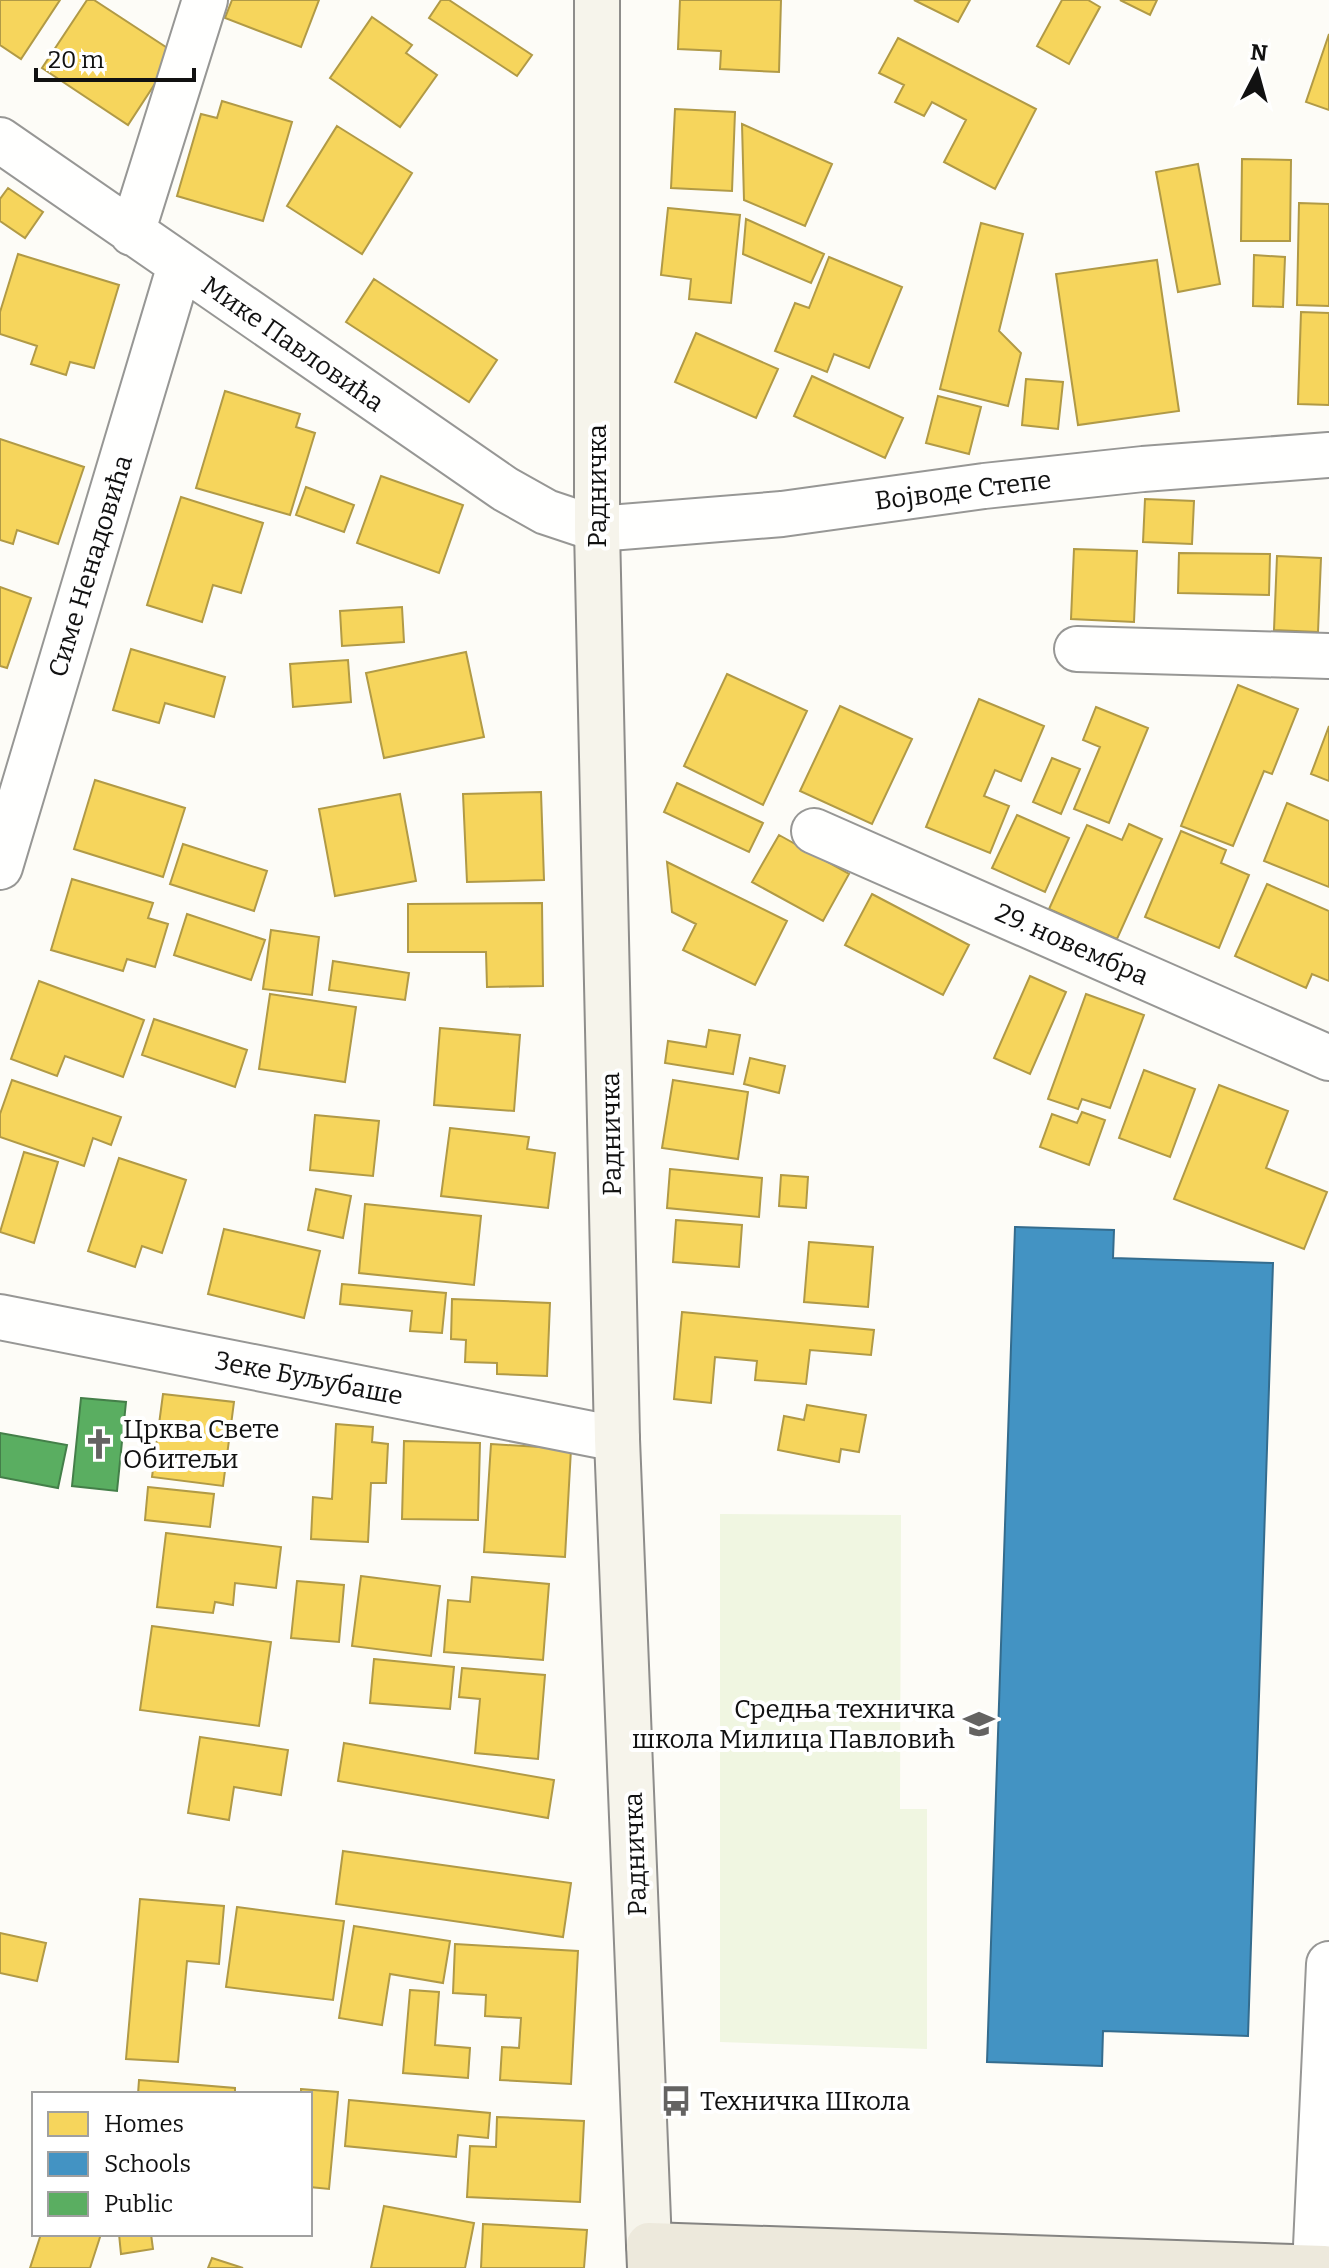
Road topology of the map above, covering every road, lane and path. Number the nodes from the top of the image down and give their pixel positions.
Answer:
1 (205, 0) edge
2 (597, 0) edge
3 (0, 140) edge
4 (132, 233) junction
5 (180, 265) junction
6 (1329, 455) edge
7 (597, 529) junction
8 (1077, 649) dead end
9 (1329, 656) edge
10 (814, 831) dead end
11 (0, 867) edge
12 (1329, 1058) edge
13 (0, 1317) edge
14 (617, 1439) junction
15 (1329, 1964) edge
16 (650, 2256) edge
17 (1315, 2268) edge
18 (1324, 2268) edge

1 - 4 street
2 - 7 street, Радничка
3 - 4 street, Мике Павловића
4 - 5 street, Мике Павловића
5 - 7 street, Мике Павловића
5 - 11 street, Симе Ненадовића
6 - 7 street, Војводе Степе
7 - 14 street, Радничка
8 - 9 street
10 - 12 street, 29. новембра
13 - 14 street, Зеке Буљубаше
14 - 16 street, Радничка
15 - 17 street
16 - 17 main road
17 - 18 main road

